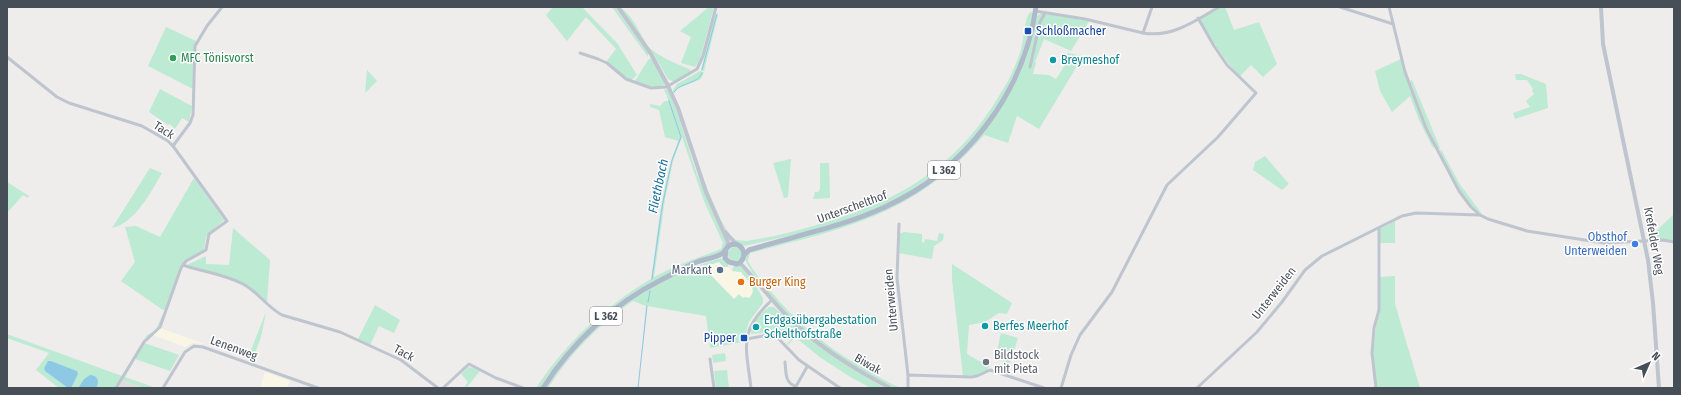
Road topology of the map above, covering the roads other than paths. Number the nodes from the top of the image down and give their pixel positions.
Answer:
1 (222, 7) edge
2 (618, 7) edge
3 (716, 7) edge
4 (1152, 7) edge
5 (1219, 7) edge
6 (1340, 7) edge
7 (1389, 7) edge
8 (1601, 7) edge
9 (1035, 10) edge
10 (1045, 13) junction
11 (1198, 18) junction
12 (1393, 24) junction
13 (1143, 33) junction
14 (580, 53) dead end
15 (7, 57) edge
16 (1030, 67) dead end
17 (667, 87) junction
18 (173, 146) junction
19 (1480, 215) junction
20 (719, 221) junction
21 (899, 224) dead end
22 (1379, 228) junction
23 (796, 236) junction
24 (1644, 241) junction
25 (1674, 242) edge
26 (738, 245) junction
27 (726, 249) junction
28 (744, 256) junction
29 (725, 258) junction
30 (738, 263) junction
31 (183, 265) junction
32 (689, 267) junction
33 (751, 275) junction
34 (772, 300) junction
35 (747, 339) junction
36 (710, 359) dead end
37 (785, 362) dead end
38 (807, 367) junction
39 (908, 375) junction
40 (795, 387) edge
41 (116, 388) edge
42 (163, 388) edge
43 (318, 388) edge
44 (438, 388) edge
45 (443, 388) edge
46 (523, 388) edge
47 (543, 388) edge
48 (714, 388) edge
49 (751, 388) edge
50 (840, 388) edge
51 (890, 388) edge
52 (908, 388) edge
53 (1044, 388) edge
54 (1061, 388) edge
55 (1197, 388) edge
56 (1376, 388) edge
57 (1659, 388) edge

1 - 18 street
2 - 17 street
3 - 17 street
4 - 13 street
5 - 11 street
6 - 12 street
7 - 12 street, Unterweiden
8 - 24 street, Krefelder Weg
9 - 10 street
9 - 23 main road, Unterschelthof / L 362
10 - 13 street
10 - 16 street
11 - 13 street
11 - 54 street
12 - 19 street, Unterweiden
14 - 17 street
15 - 18 street, Tack
17 - 20 street
18 - 31 street, Tack
19 - 22 street, Unterweiden
19 - 24 street, Unterweiden
20 - 26 street
20 - 27 street
21 - 39 street, Unterweiden
22 - 55 street, Unterweiden
22 - 56 street
23 - 26 main road, Unterschelthof / L 362
23 - 28 main road, Unterschelthof / L 362
24 - 25 street, Unterweiden
24 - 57 street, Krefelder Weg
26 - 27 main road
26 - 28 main road
27 - 29 main road
27 - 32 main road, L 362
28 - 30 main road
28 - 33 street, Biwak
29 - 30 main road
29 - 32 main road, L 362
30 - 33 street, Biwak
31 - 41 street
31 - 44 street, Tack
32 - 47 main road, L 362
33 - 34 street, Biwak
34 - 35 street
34 - 51 street, Biwak
35 - 38 street
35 - 49 street
36 - 48 street
37 - 40 street
38 - 40 street
38 - 50 street
39 - 52 street, Unterweiden
39 - 53 street
42 - 43 street, Lenenweg
45 - 46 street

